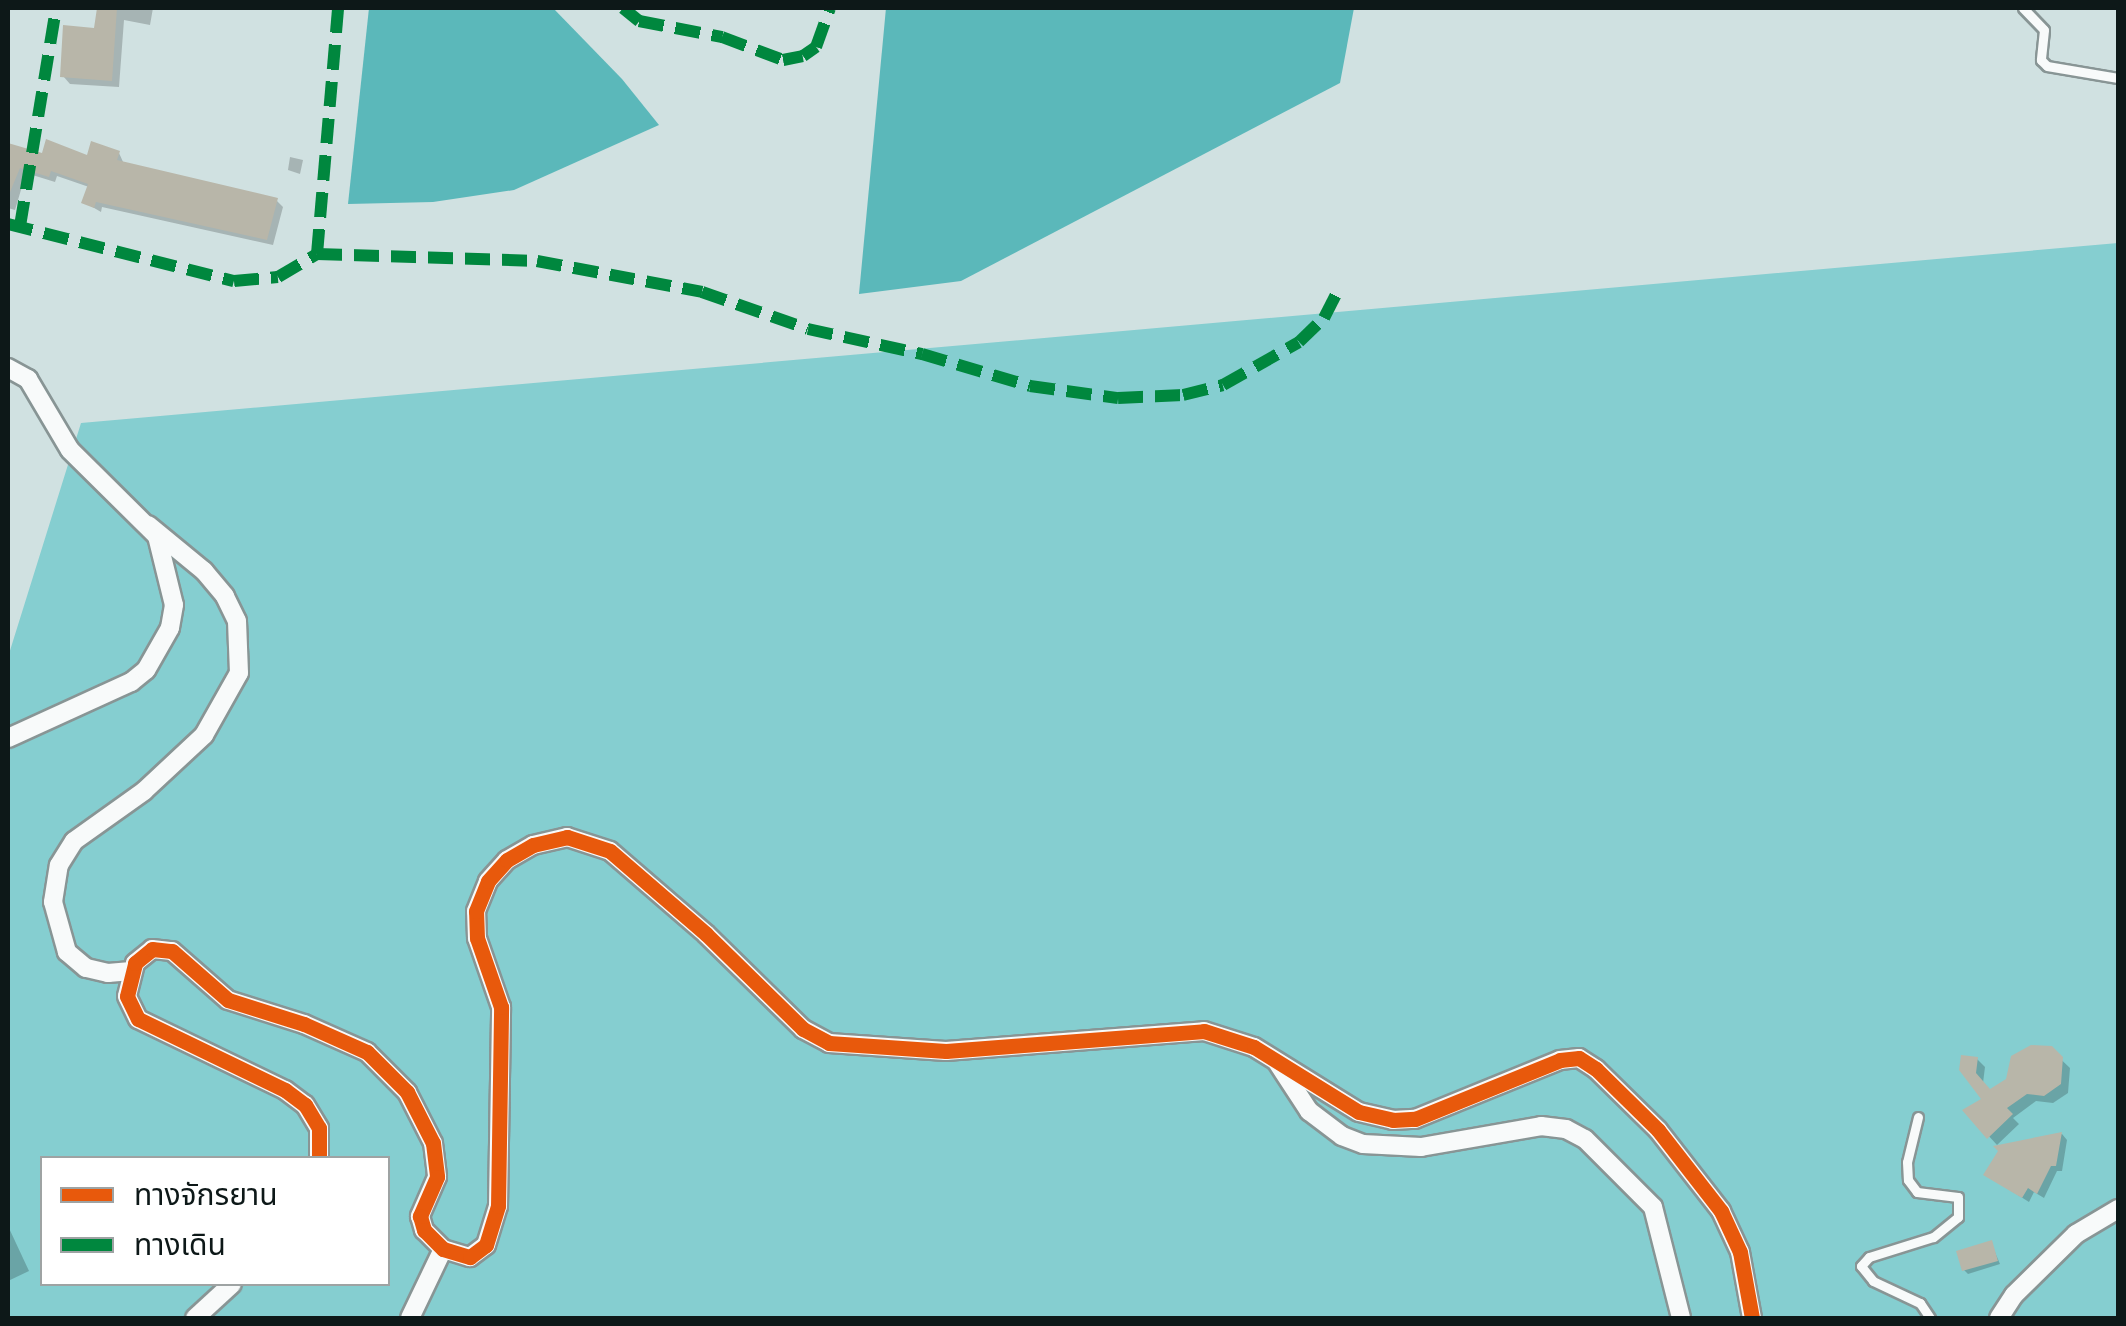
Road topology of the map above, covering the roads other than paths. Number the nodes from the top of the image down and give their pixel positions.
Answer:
1 (2023, 8) edge
2 (2118, 78) edge
3 (8, 368) edge
4 (148, 525) junction
5 (8, 738) edge
6 (131, 971) junction
7 (1276, 1062) junction
8 (1918, 1117) dead end
9 (319, 1156) edge
10 (2118, 1209) edge
11 (443, 1249) junction
12 (230, 1286) edge
13 (195, 1318) edge
14 (410, 1318) edge
15 (1681, 1318) edge
16 (1752, 1318) edge
17 (1930, 1318) edge
18 (1999, 1318) edge

1 - 2 lane
3 - 4 street
4 - 5 street
4 - 6 street
6 - 9 street
6 - 11 street
7 - 11 street
7 - 15 street
7 - 16 street
8 - 17 lane
10 - 18 street
11 - 14 street
12 - 13 street

